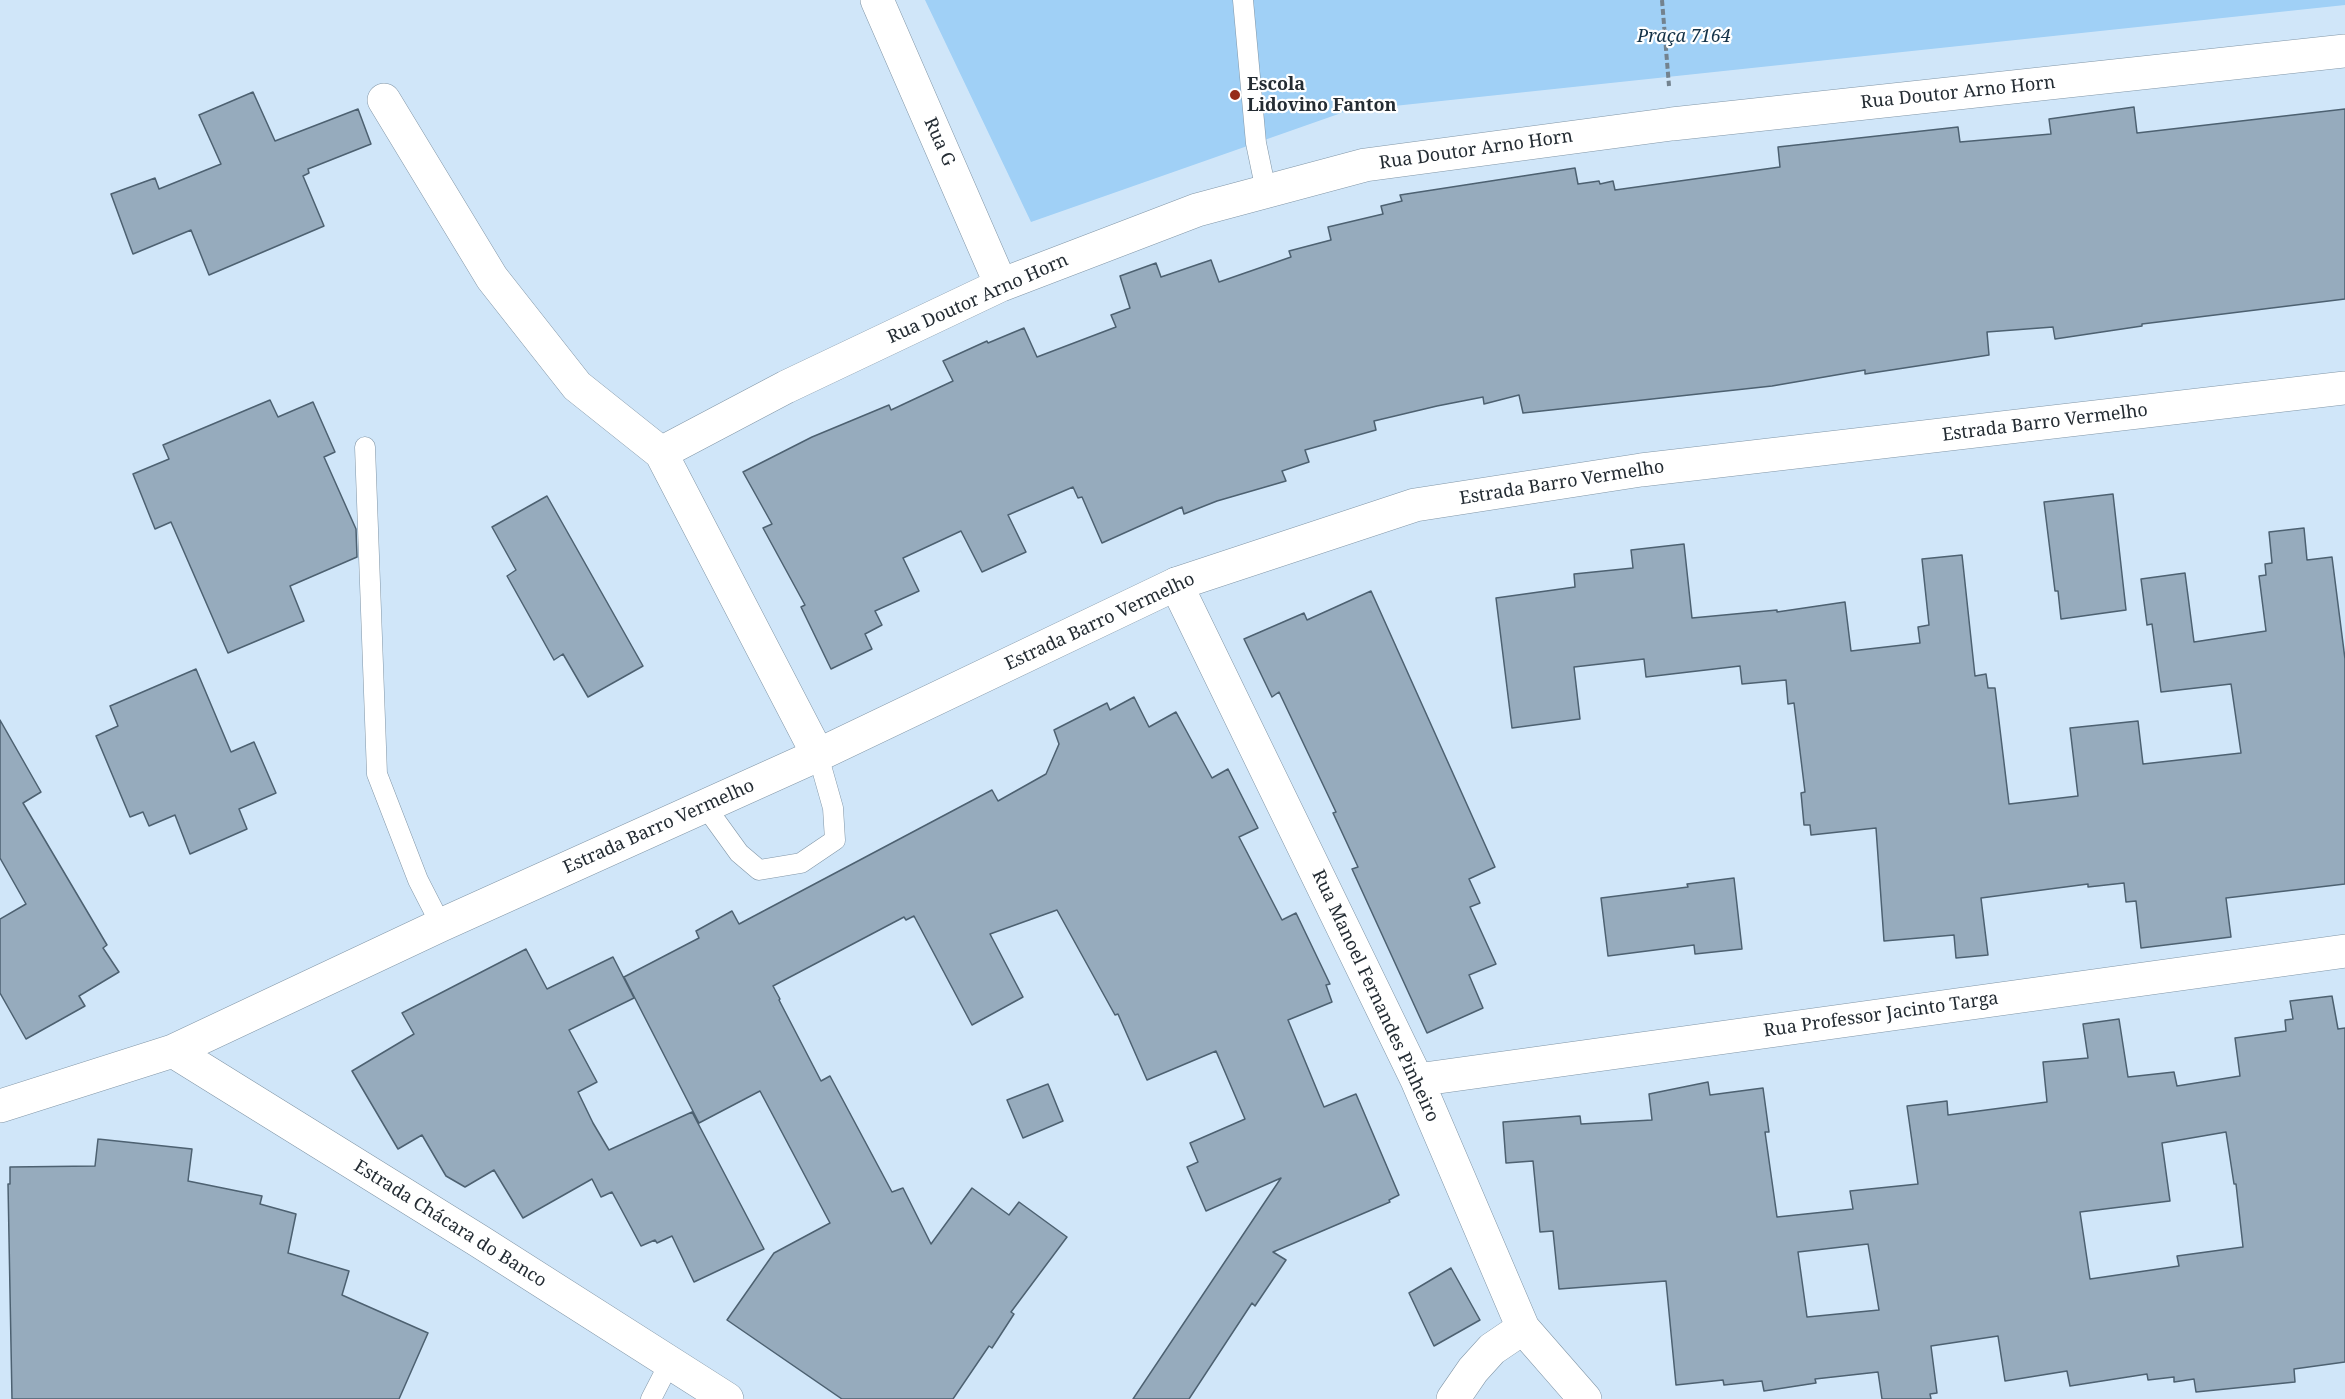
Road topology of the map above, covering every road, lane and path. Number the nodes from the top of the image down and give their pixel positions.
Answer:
1 (877, 0) edge
2 (1244, 0) edge
3 (1662, 0) edge
4 (2345, 51) edge
5 (384, 100) dead end
6 (1672, 124) junction
7 (1266, 191) junction
8 (1001, 285) junction
9 (2345, 388) edge
10 (365, 447) dead end
11 (661, 453) junction
12 (1176, 584) junction
13 (818, 755) junction
14 (705, 806) junction
15 (441, 925) junction
16 (2345, 951) edge
17 (172, 1051) junction
18 (1416, 1080) junction
19 (0, 1106) edge
20 (1524, 1328) junction
21 (669, 1362) junction
22 (651, 1399) edge
23 (727, 1399) edge
24 (1453, 1399) edge
25 (1585, 1399) edge

1 - 8 street, Rua G
2 - 7 lane
3 - 6 path
4 - 6 street, Rua Doutor Arno Horn
5 - 11 street
6 - 7 street, Rua Doutor Arno Horn
7 - 8 street, Rua Doutor Arno Horn
8 - 11 street, Rua Doutor Arno Horn
9 - 12 street, Estrada Barro Vermelho
10 - 15 lane
11 - 13 street
12 - 13 street, Estrada Barro Vermelho
12 - 18 street, Rua Manoel Fernandes Pinheiro
13 - 14 street, Estrada Barro Vermelho
13 - 14 lane
14 - 15 street, Estrada Barro Vermelho
15 - 17 street, Estrada Barro Vermelho
16 - 18 street, Rua Professor Jacinto Targa
17 - 19 street, Estrada Barro Vermelho
17 - 21 street, Estrada Chácara do Banco
18 - 20 street, Rua Manoel Fernandes Pinheiro
20 - 24 street
20 - 25 street, Rua Manoel Fernandes Pinheiro
21 - 22 lane
21 - 23 street, Estrada Chácara do Banco

